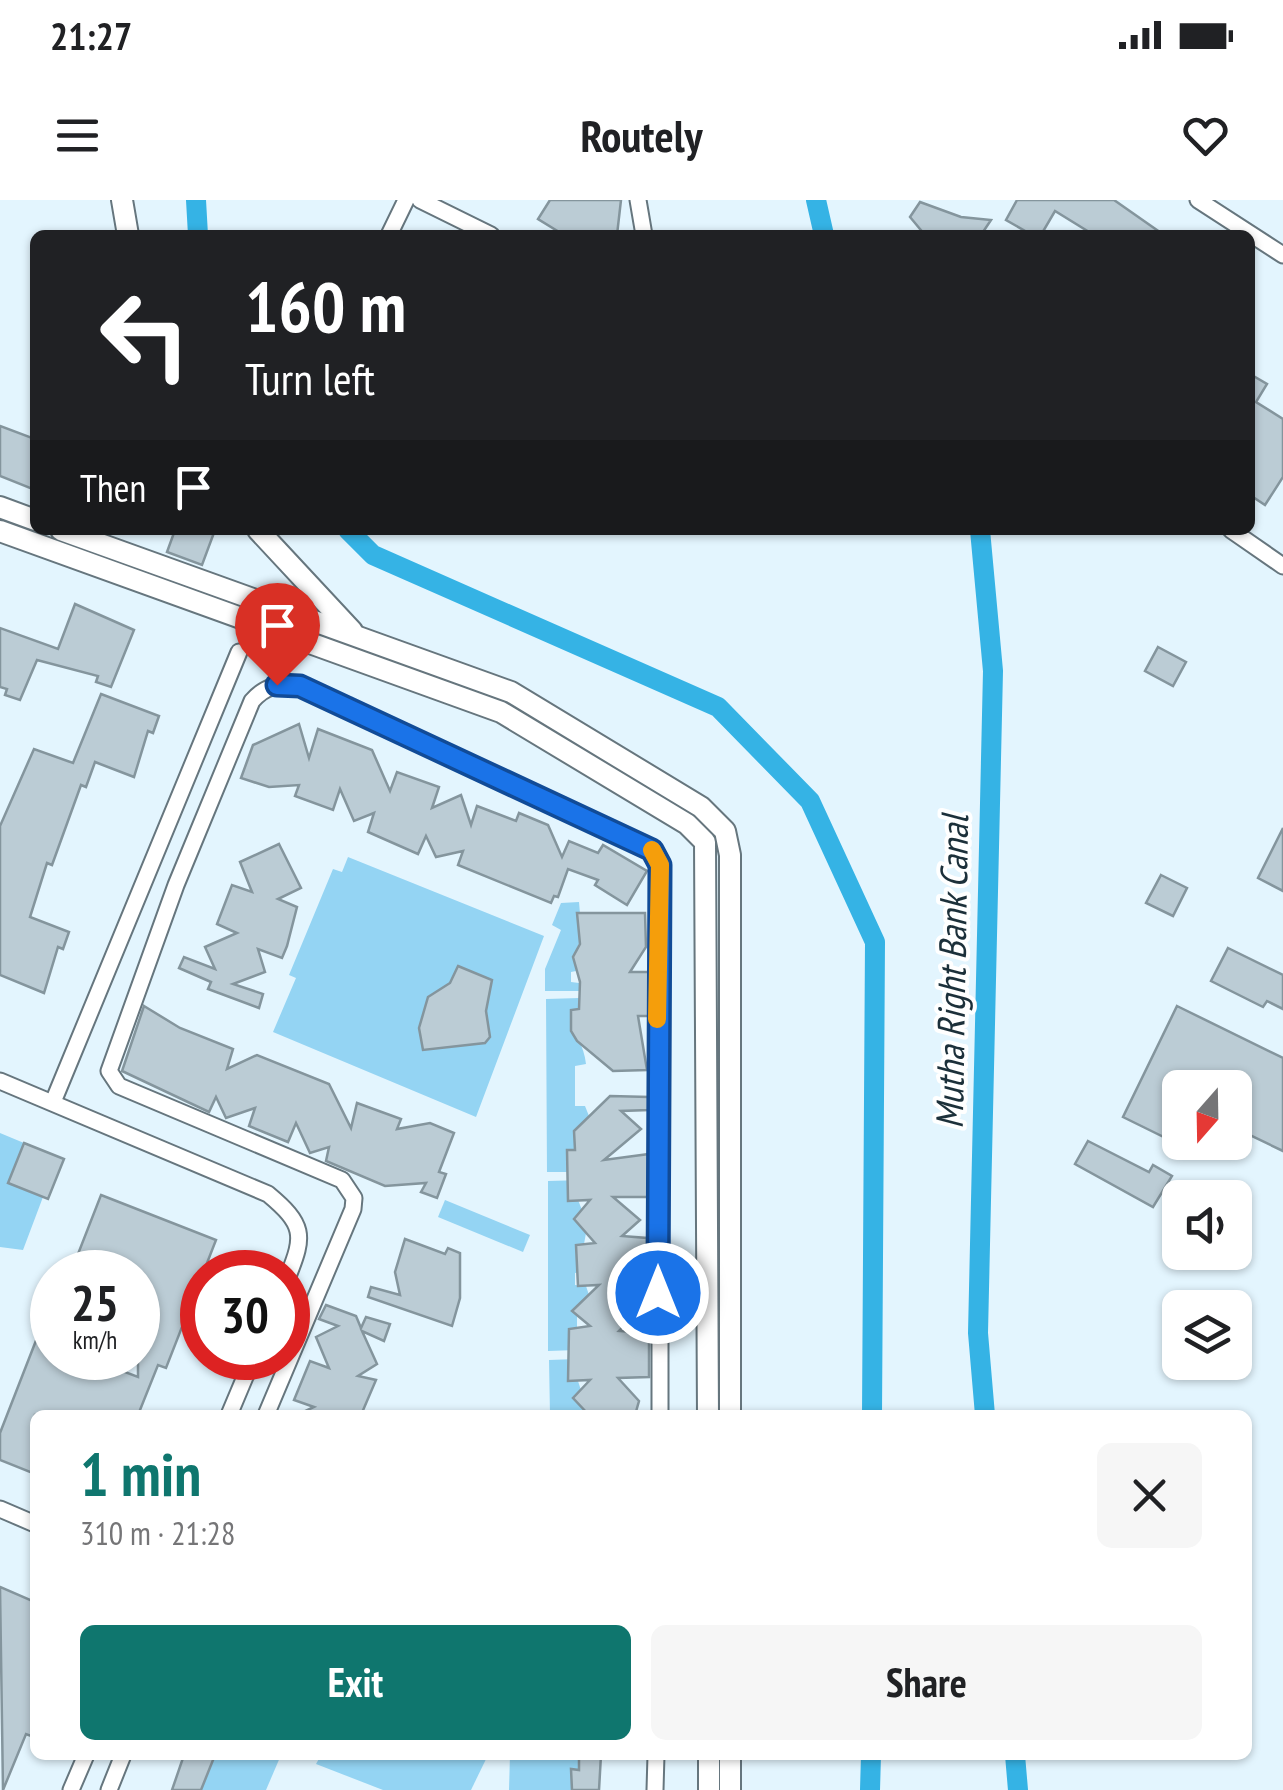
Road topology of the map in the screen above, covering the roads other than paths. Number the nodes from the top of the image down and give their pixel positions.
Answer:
1 (122, 200) edge
2 (406, 200) edge
3 (420, 200) edge
4 (638, 200) edge
5 (1198, 200) edge
6 (127, 230) edge
7 (391, 230) edge
8 (481, 230) edge
9 (643, 230) edge
10 (1245, 230) edge
11 (1255, 236) edge
12 (1283, 254) edge
13 (0, 507) edge
14 (30, 518) edge
15 (0, 531) edge
16 (74, 535) edge
17 (263, 535) edge
18 (1237, 535) edge
19 (1283, 566) edge
20 (352, 632) junction
21 (239, 652) dead end
22 (368, 663) junction
23 (146, 873) junction
24 (176, 885) junction
25 (0, 1080) edge
26 (52, 1102) junction
27 (298, 1250) edge
28 (244, 1380) edge
29 (231, 1410) edge
30 (268, 1410) edge
31 (660, 1410) edge
32 (708, 1410) edge
33 (730, 1410) edge
34 (0, 1510) edge
35 (30, 1522) edge
36 (84, 1760) edge
37 (121, 1760) edge
38 (656, 1760) edge
39 (708, 1760) edge
40 (730, 1760) edge
41 (72, 1790) edge
42 (108, 1790) edge
43 (655, 1790) edge
44 (708, 1790) edge
45 (730, 1790) edge

1 - 6 street
2 - 7 street
3 - 8 street
4 - 9 street
5 - 10 street
11 - 12 street
13 - 14 street
15 - 22 street
16 - 20 street
17 - 20 street
18 - 19 street
20 - 22 street
20 - 33 street
21 - 23 street
22 - 32 street
23 - 24 street
23 - 26 street
24 - 30 street
24 - 31 street
25 - 26 street
26 - 27 street
28 - 29 street
34 - 35 street
36 - 41 street
37 - 42 street
38 - 43 street
39 - 44 street
40 - 45 street

